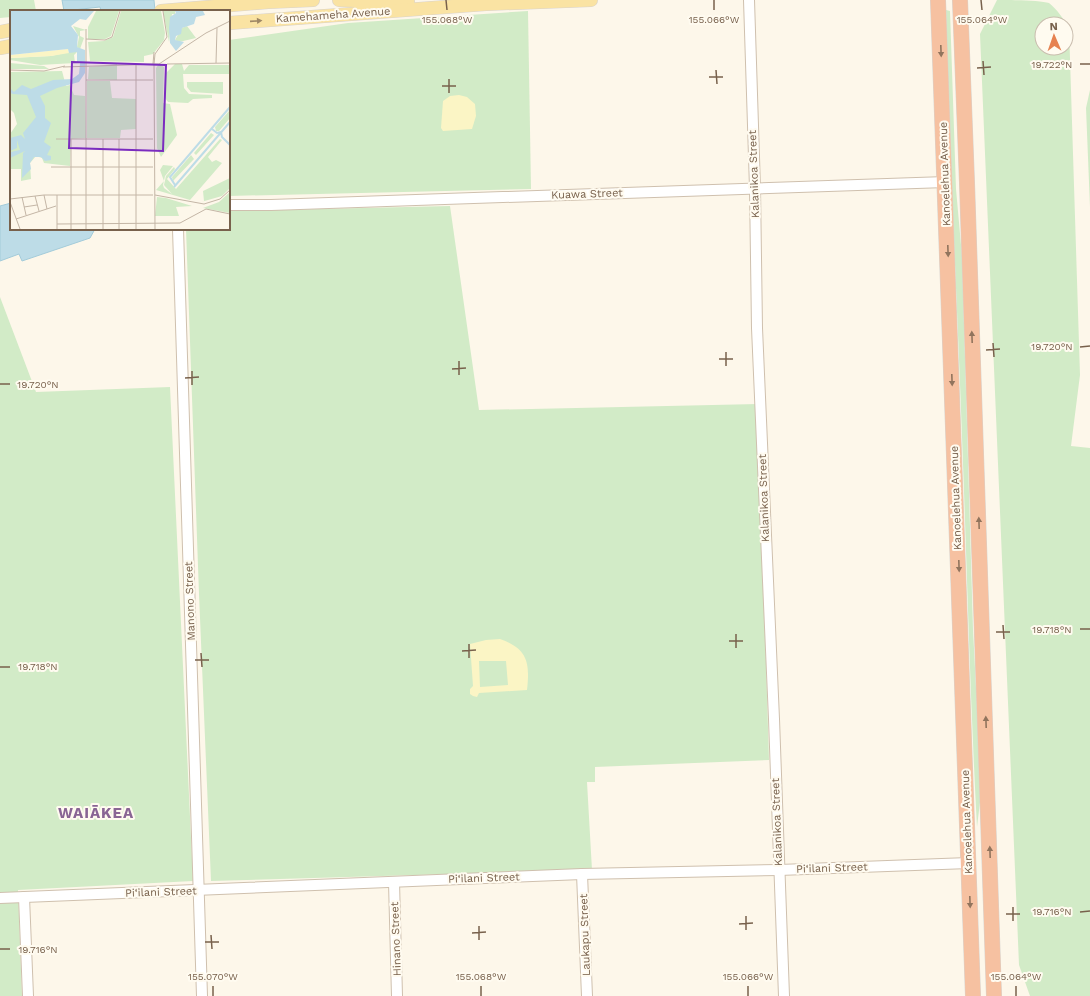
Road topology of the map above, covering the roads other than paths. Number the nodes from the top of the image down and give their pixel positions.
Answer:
1 (313, 0) edge
2 (340, 0) edge
3 (591, 0) edge
4 (749, 0) edge
5 (938, 0) edge
6 (960, 0) edge
7 (967, 0) edge
8 (486, 4) junction
9 (187, 6) edge
10 (166, 10) edge
11 (960, 19) junction
12 (230, 23) edge
13 (10, 30) edge
14 (0, 32) edge
15 (10, 46) edge
16 (0, 48) edge
17 (946, 182) junction
18 (755, 188) junction
19 (230, 205) edge
20 (178, 230) edge
21 (989, 814) junction
22 (969, 863) junction
23 (779, 870) junction
24 (582, 874) junction
25 (394, 882) junction
26 (199, 890) junction
27 (991, 891) junction
28 (24, 897) junction
29 (0, 898) edge
30 (28, 996) edge
31 (202, 996) edge
32 (397, 996) edge
33 (587, 996) edge
34 (784, 996) edge
35 (973, 996) edge
36 (994, 996) edge

1 - 9 main road, Kamehameha Avenue
2 - 8 main road, Kamehameha Avenue
3 - 8 main road, Kamehameha Avenue
4 - 18 street, Kalanikoa Street
5 -> 17 highway, Kanoelehua Avenue
6 - 11 highway, Kanoelehua Avenue
7 - 11 highway
12 -> 8 main road, Kamehameha Avenue
9 - 10 main road, Kamehameha Avenue
21 -> 11 highway, Kanoelehua Avenue
13 - 14 main road
15 - 16 main road
17 - 18 street, Kuawa Street
17 -> 22 highway, Kanoelehua Avenue
18 - 19 street, Kuawa Street
18 - 23 street, Kalanikoa Street
20 - 26 street, Manono Street
21 - 22 highway
27 -> 21 highway, Kanoelehua Avenue
22 - 23 street, Pi‘ilani Street
22 - 27 highway
22 -> 35 highway, Kanoelehua Avenue
23 - 24 street, Pi‘ilani Street
23 - 34 street, Kalanikoa Street
24 - 25 street, Pi‘ilani Street
24 - 33 street, Laukapu Street
25 - 26 street, Pi‘ilani Street
25 - 32 street, Hinano Street
26 - 28 street, Pi‘ilani Street
26 - 31 street, Manono Street
27 - 36 highway, Kanoelehua Avenue
28 - 29 street, Pi‘ilani Street
28 - 30 street

